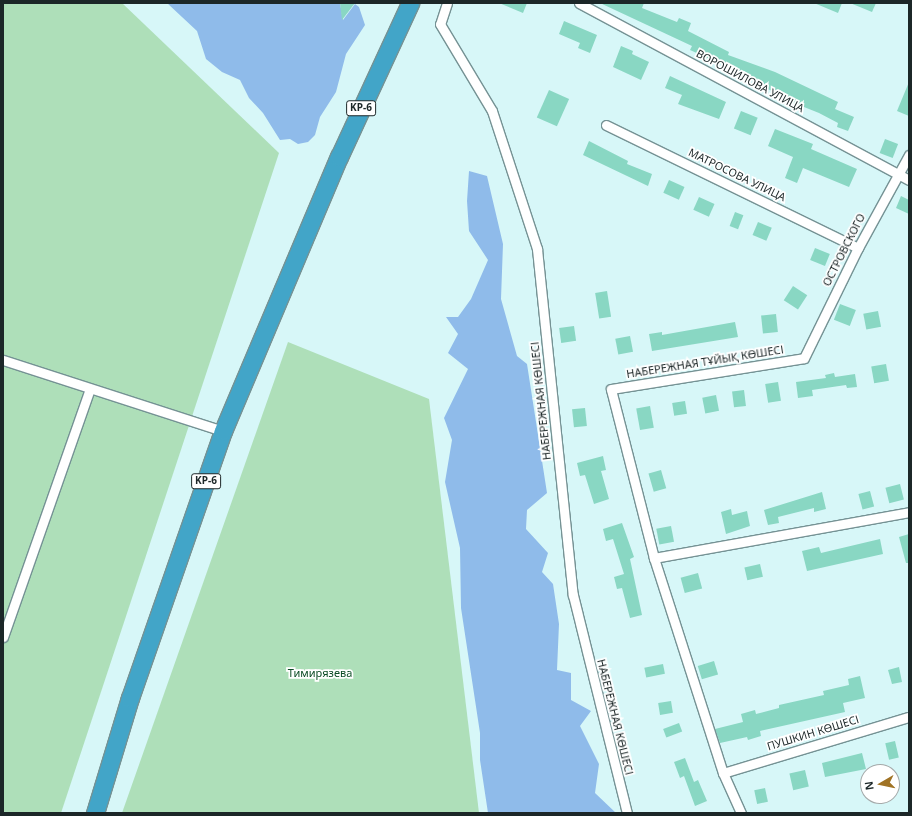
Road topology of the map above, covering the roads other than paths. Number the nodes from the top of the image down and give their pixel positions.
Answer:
1 (410, 3) edge
2 (447, 3) edge
3 (579, 3) edge
4 (606, 125) dead end
5 (909, 155) edge
6 (898, 174) junction
7 (909, 180) edge
8 (858, 248) junction
9 (804, 358) joint
10 (3, 360) edge
11 (90, 389) junction
12 (223, 431) junction
13 (909, 512) edge
14 (654, 558) junction
15 (3, 637) edge
16 (909, 717) edge
17 (723, 773) junction
18 (95, 813) edge
19 (627, 813) edge
20 (741, 813) edge

1 - 12 highway, KP-6
2 - 19 street, НАБЕРЕЖНАЯ КӨШЕСІ
3 - 6 street, ВОРОШИЛОВА УЛИЦА
4 - 8 street, МАТРОСОВА УЛИЦА
5 - 6 street, ОСТРОВСКОГО
6 - 7 street, ВОРОШИЛОВА УЛИЦА
6 - 8 street, ОСТРОВСКОГО
8 - 9 street, ОСТРОВСКОГО
9 - 14 street, НАБЕРЕЖНАЯ ТҰЙЫҚ КӨШЕСІ
10 - 11 street
11 - 12 street
11 - 15 street
12 - 18 highway, KP-6
13 - 14 street
14 - 17 street
16 - 17 street, ПУШКИН КӨШЕСІ
17 - 20 street

